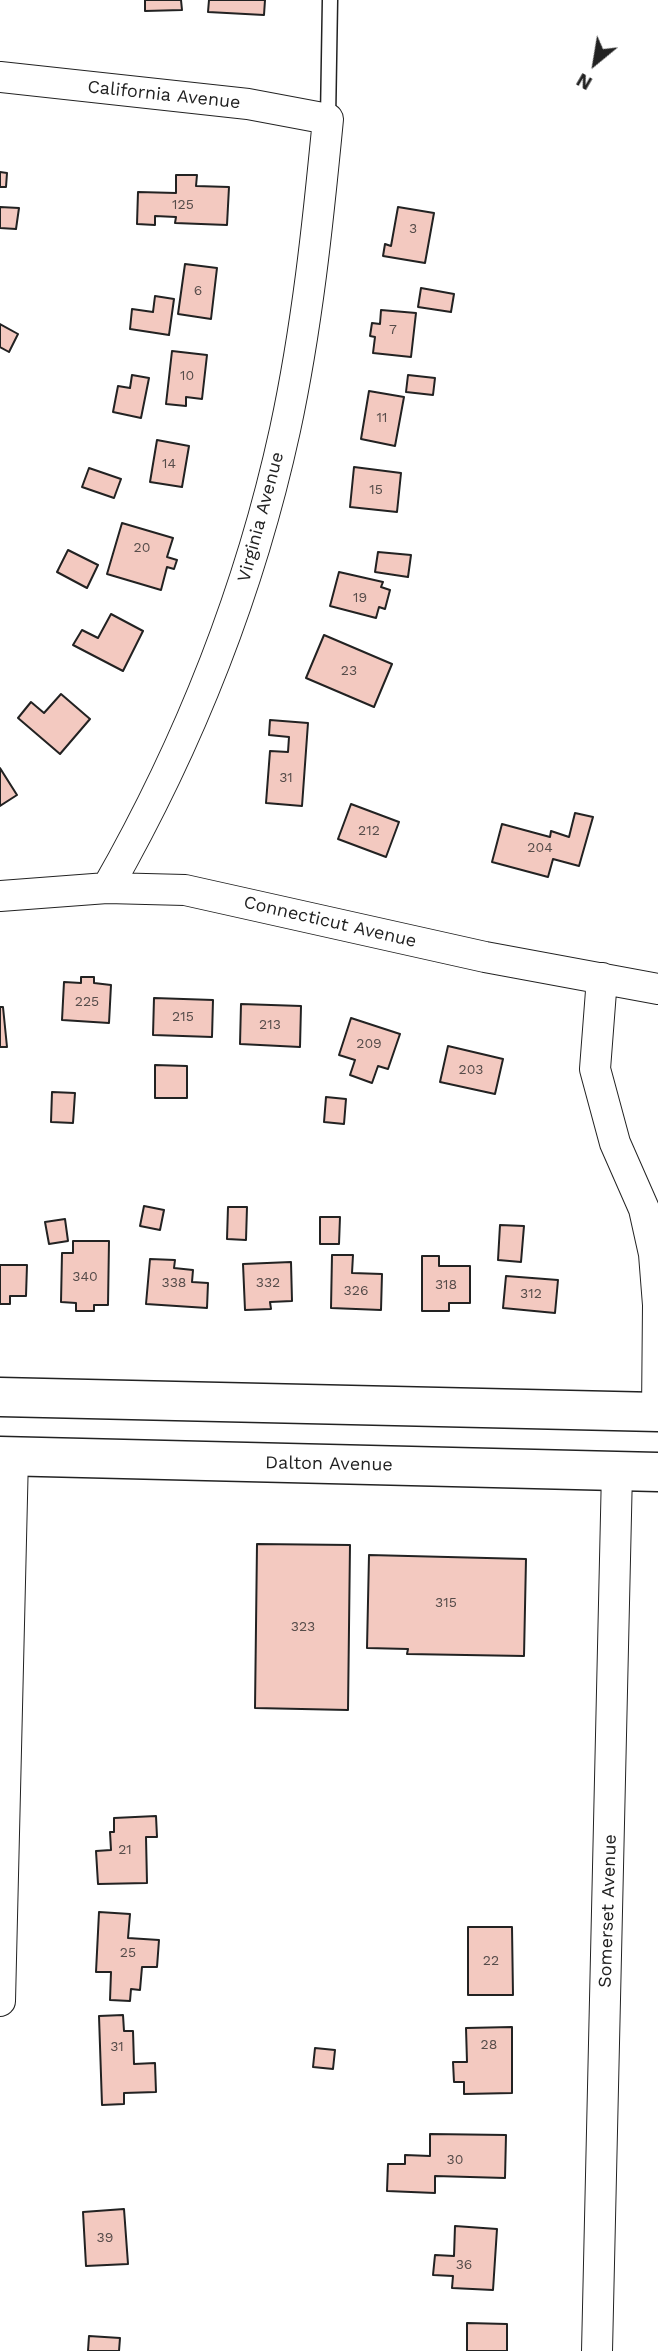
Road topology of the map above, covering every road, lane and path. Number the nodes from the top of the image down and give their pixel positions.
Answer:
1 (330, 0) edge
2 (0, 77) edge
3 (328, 120) junction
4 (107, 888) junction
5 (0, 895) edge
6 (601, 978) junction
7 (658, 989) edge
8 (0, 1397) edge
9 (658, 1412) edge
10 (6, 1456) edge
11 (617, 1471) junction
12 (658, 1472) edge
13 (0, 2001) edge
14 (597, 2351) edge

1 - 3 lane
2 - 3 street, California Avenue
3 - 4 street, Virginia Avenue
4 - 5 street, Connecticut Avenue
4 - 6 street, Connecticut Avenue
6 - 7 street, Connecticut Avenue
6 - 9 street
8 - 9 main road
10 - 11 main road, Dalton Avenue
10 - 13 street
11 - 12 main road, Dalton Avenue
11 - 14 street, Somerset Avenue

